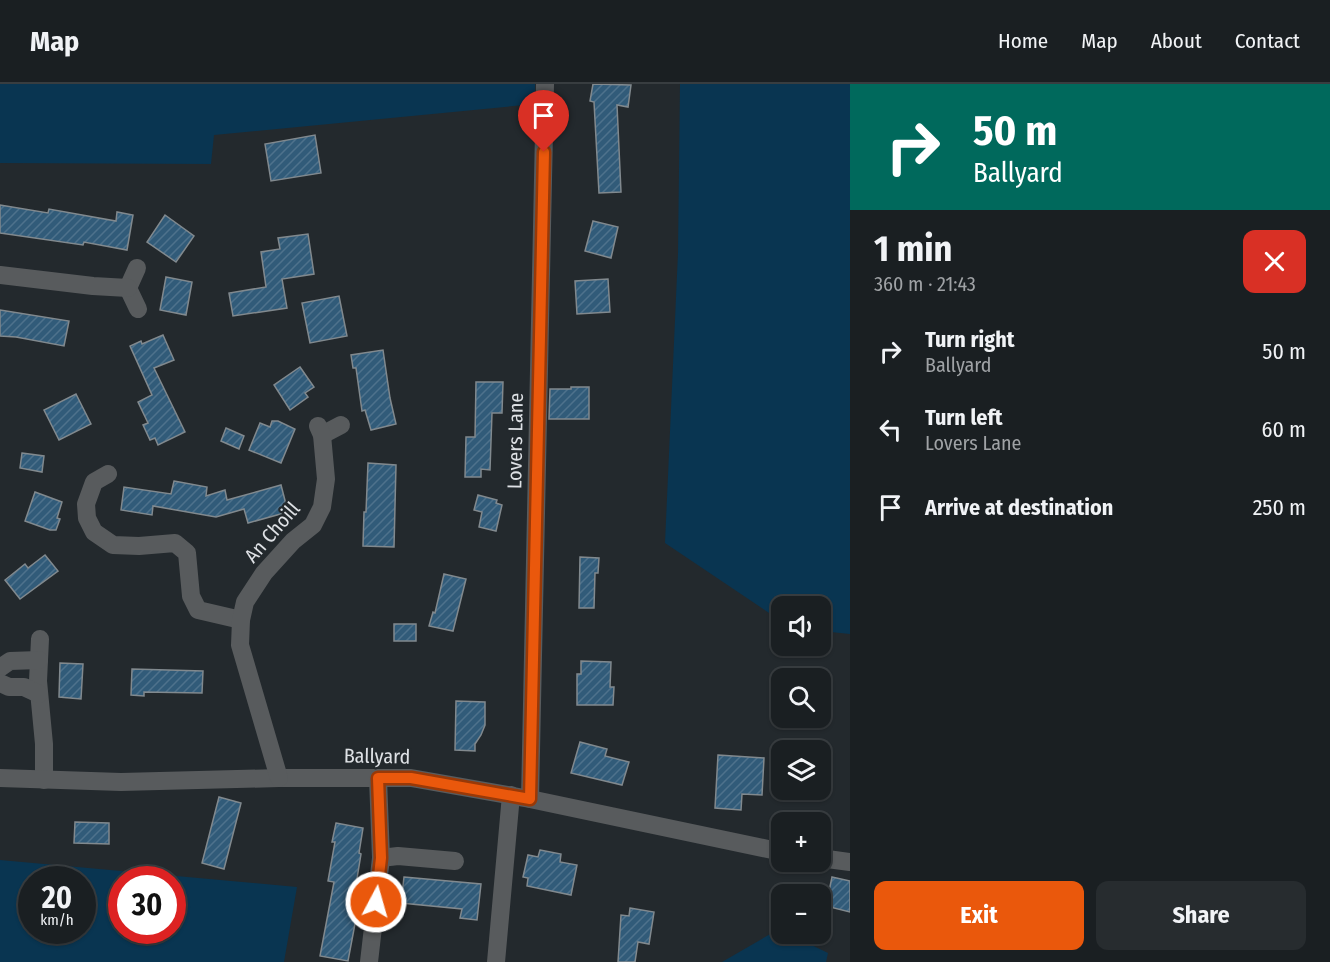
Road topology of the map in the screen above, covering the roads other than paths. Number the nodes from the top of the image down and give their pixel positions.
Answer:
1 (545, 84) edge
2 (137, 268) dead end
3 (0, 275) edge
4 (128, 288) junction
5 (138, 309) dead end
6 (341, 426) dead end
7 (108, 474) dead end
8 (241, 620) junction
9 (40, 639) dead end
10 (39, 660) junction
11 (0, 668) edge
12 (0, 683) edge
13 (39, 694) junction
14 (0, 778) edge
15 (279, 778) junction
16 (378, 778) junction
17 (44, 780) junction
18 (511, 795) junction
19 (530, 799) junction
20 (771, 850) edge
21 (381, 858) junction
22 (831, 859) edge
23 (455, 861) dead end
24 (850, 862) edge
25 (369, 962) edge
26 (496, 962) edge

1 - 19 street, Lovers Lane
2 - 4 street
3 - 4 street
4 - 5 street
6 - 8 street, An Choill
7 - 8 street
8 - 15 street, An Choill
9 - 10 street
10 - 11 street
10 - 13 street
12 - 13 street
13 - 17 street
14 - 17 street, Ballyard
15 - 16 street, Ballyard
15 - 17 street, Ballyard
16 - 18 street, Ballyard
16 - 21 street
18 - 19 street, Ballyard
18 - 26 street
19 - 20 street, Ballyard
21 - 23 street
21 - 25 street
22 - 24 street

